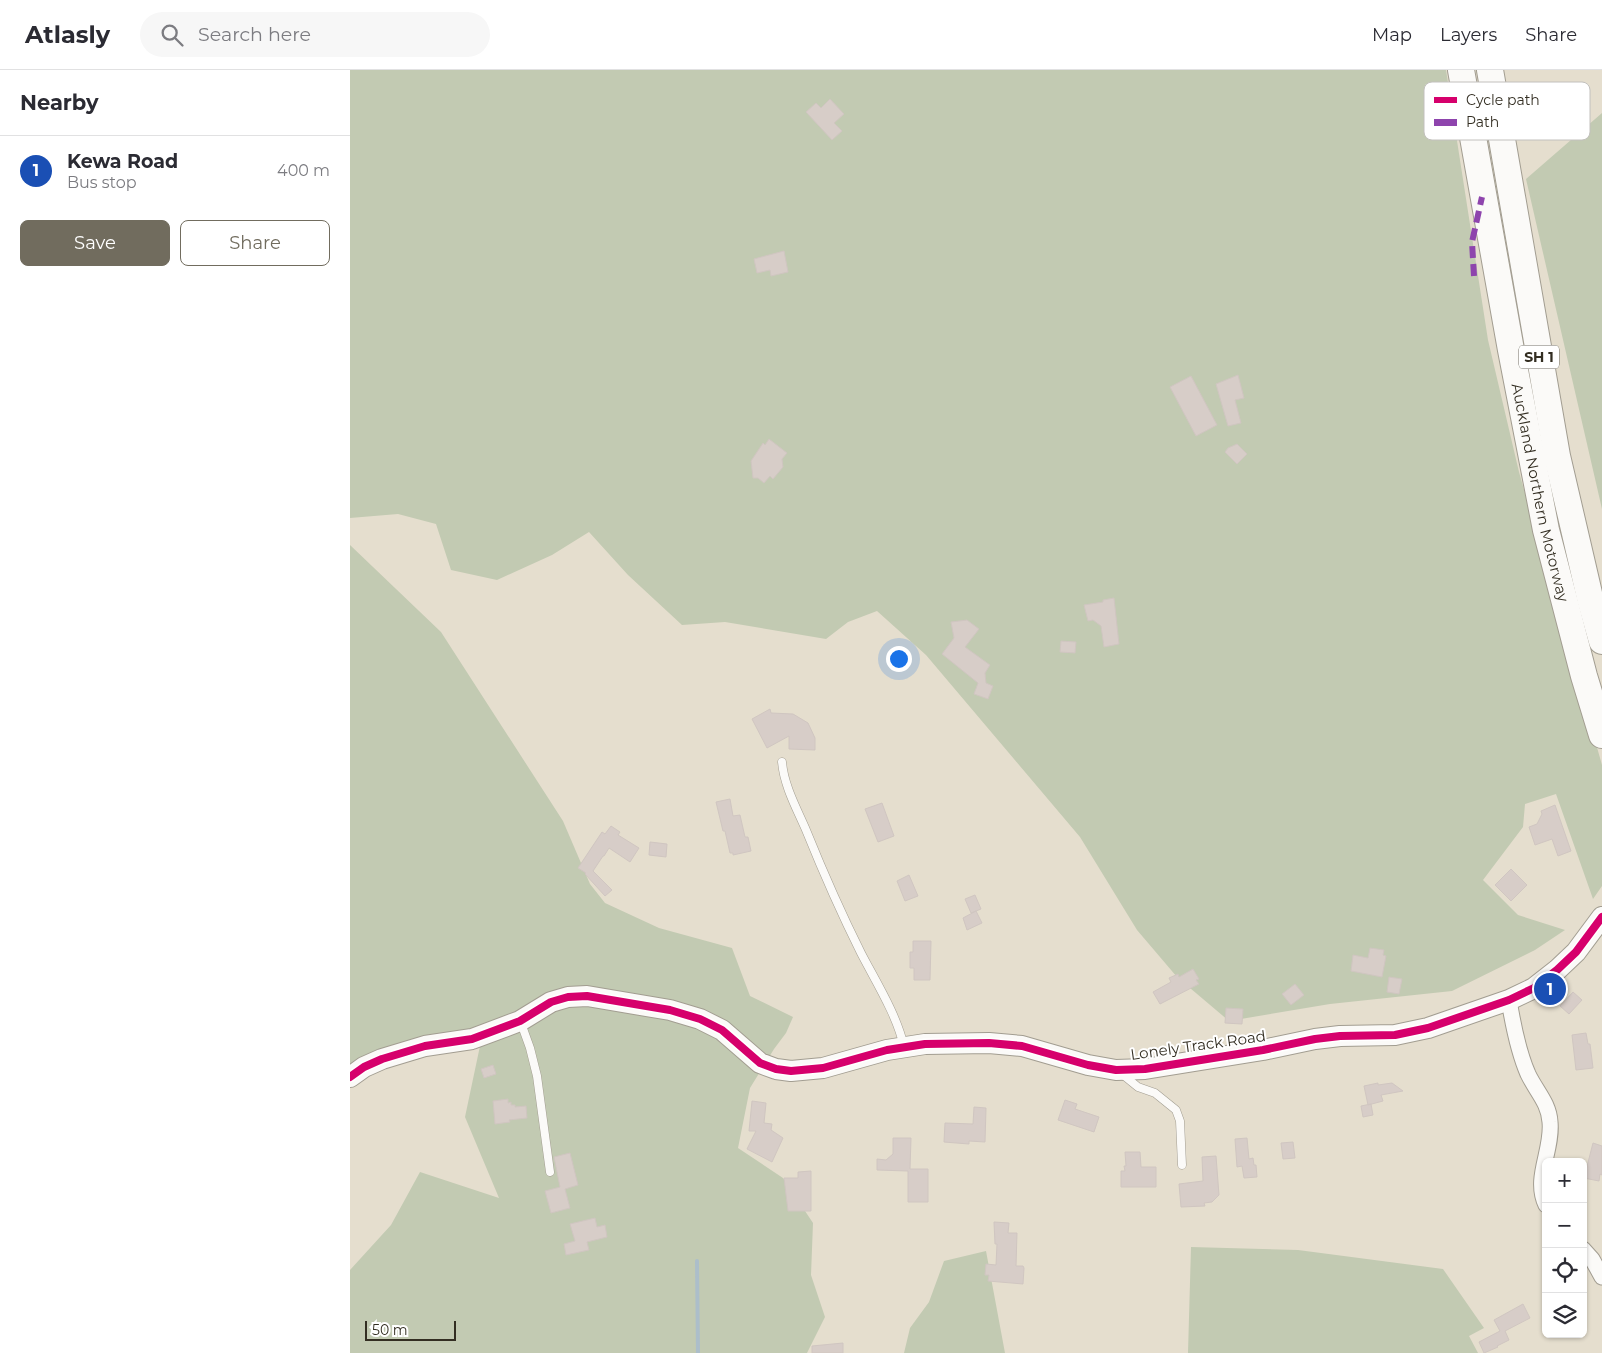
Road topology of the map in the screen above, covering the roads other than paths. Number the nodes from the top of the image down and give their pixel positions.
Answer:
1 (1473, 140) edge
2 (1502, 140) edge
3 (1602, 641) edge
4 (1602, 735) edge
5 (782, 762) dead end
6 (1602, 918) edge
7 (1509, 1000) junction
8 (520, 1021) junction
9 (904, 1047) junction
10 (1116, 1070) junction
11 (350, 1077) edge
12 (1182, 1165) dead end
13 (550, 1172) dead end
14 (1546, 1203) edge
15 (1587, 1253) edge
16 (1602, 1277) edge

1 - 4 highway, Auckland Northern Motorway / SH 1
2 - 3 highway, Auckland Northern Motorway / SH 1
5 - 9 lane
6 - 7 street, Lonely Track Road
7 - 10 street, Lonely Track Road
7 - 14 street
8 - 9 street, Lonely Track Road
8 - 11 street, Lonely Track Road
8 - 13 lane
9 - 10 street, Lonely Track Road
10 - 12 lane
15 - 16 street

